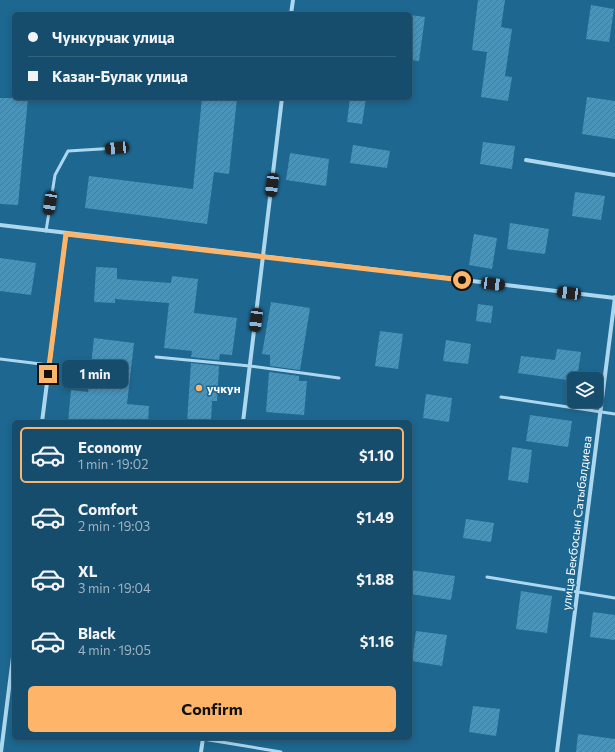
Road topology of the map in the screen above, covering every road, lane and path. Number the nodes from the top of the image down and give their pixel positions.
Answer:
1 (293, 0) edge
2 (291, 12) edge
3 (282, 100) edge
4 (117, 148) dead end
5 (526, 160) dead end
6 (615, 175) edge
7 (0, 225) edge
8 (46, 231) junction
9 (66, 234) junction
10 (264, 257) junction
11 (615, 298) edge
12 (156, 357) dead end
13 (0, 359) edge
14 (49, 365) junction
15 (250, 366) junction
16 (339, 378) dead end
17 (501, 396) dead end
18 (601, 412) junction
19 (615, 414) edge
20 (42, 420) edge
21 (243, 420) edge
22 (487, 577) dead end
23 (578, 593) junction
24 (615, 598) edge
25 (12, 663) edge
26 (1, 740) edge
27 (203, 740) edge
28 (214, 740) edge
29 (1, 752) edge
30 (201, 752) edge
31 (281, 752) edge
32 (557, 752) edge

1 - 2 street
3 - 10 street
4 - 8 lane
5 - 6 street
7 - 8 street
8 - 9 street
9 - 10 street
9 - 14 street
10 - 11 street
10 - 15 street
11 - 18 street, улица Бекбосын Сатыбалдиева
12 - 15 lane
13 - 14 lane
14 - 20 street
15 - 16 lane
15 - 21 street
17 - 18 lane
18 - 19 lane
18 - 23 street, улица Бекбосын Сатыбалдиева
22 - 23 lane
23 - 24 lane
23 - 32 street, улица Бекбосын Сатыбалдиева
25 - 26 street
26 - 29 street
27 - 30 street
28 - 31 lane

